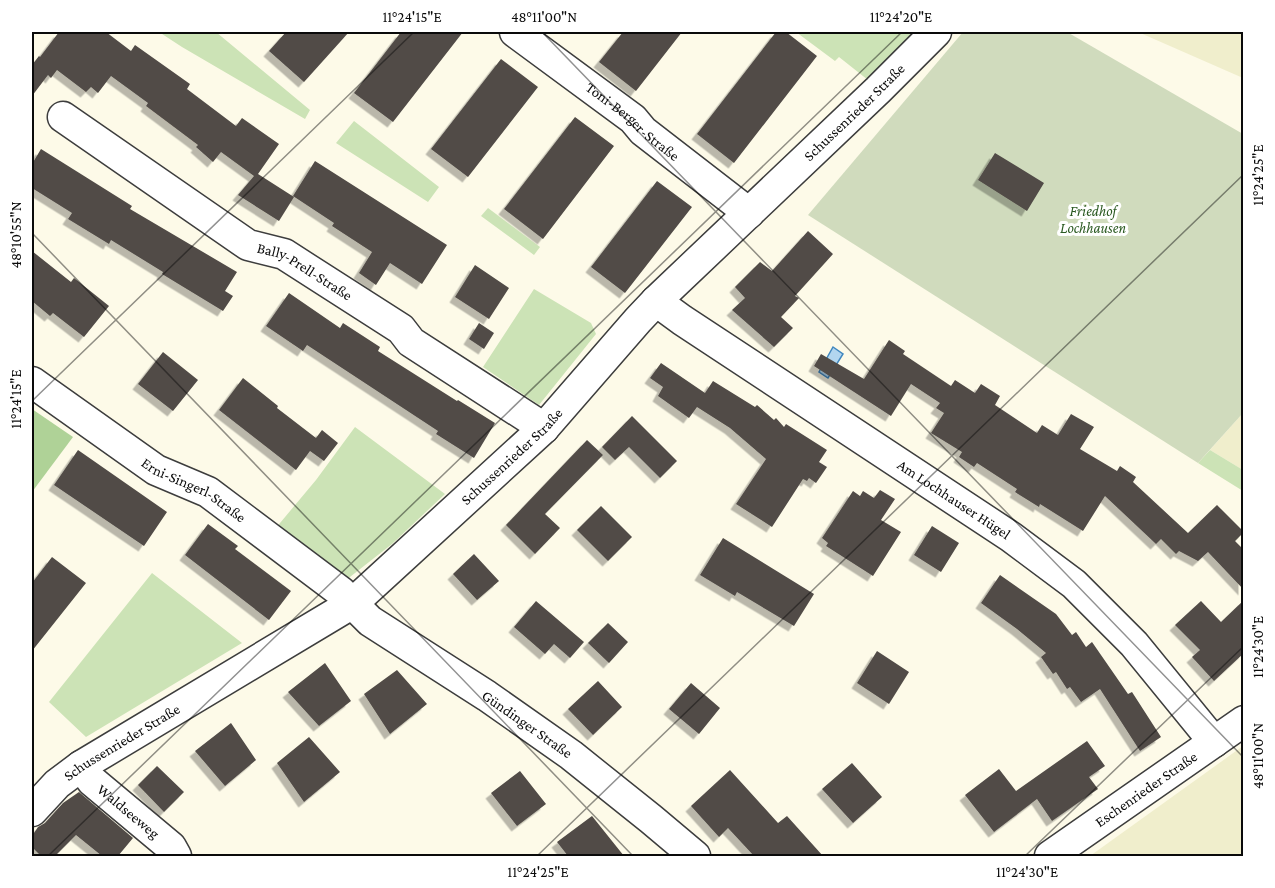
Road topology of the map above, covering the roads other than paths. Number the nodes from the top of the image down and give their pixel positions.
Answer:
1 (515, 32) edge
2 (936, 32) edge
3 (63, 117) dead end
4 (749, 213) junction
5 (656, 301) junction
6 (32, 382) edge
7 (544, 428) junction
8 (352, 603) junction
9 (1244, 721) edge
10 (1214, 742) junction
11 (81, 766) junction
12 (34, 803) edge
13 (176, 856) edge
14 (694, 856) edge
15 (1050, 856) edge

1 - 4 street, Toni-Berger-Straße
2 - 4 street, Schussenrieder Straße
3 - 7 street, Bally-Prell-Straße
4 - 5 street, Schussenrieder Straße
5 - 7 street, Schussenrieder Straße
5 - 10 street, Am Lochhauser Hügel
6 - 8 street, Erni-Singerl-Straße
7 - 8 street, Schussenrieder Straße
8 - 11 street, Schussenrieder Straße
8 - 14 street, Gündinger Straße
9 - 10 street, Eschenrieder Straße
10 - 15 street, Eschenrieder Straße
11 - 12 street, Schussenrieder Straße
11 - 13 street, Waldseeweg

